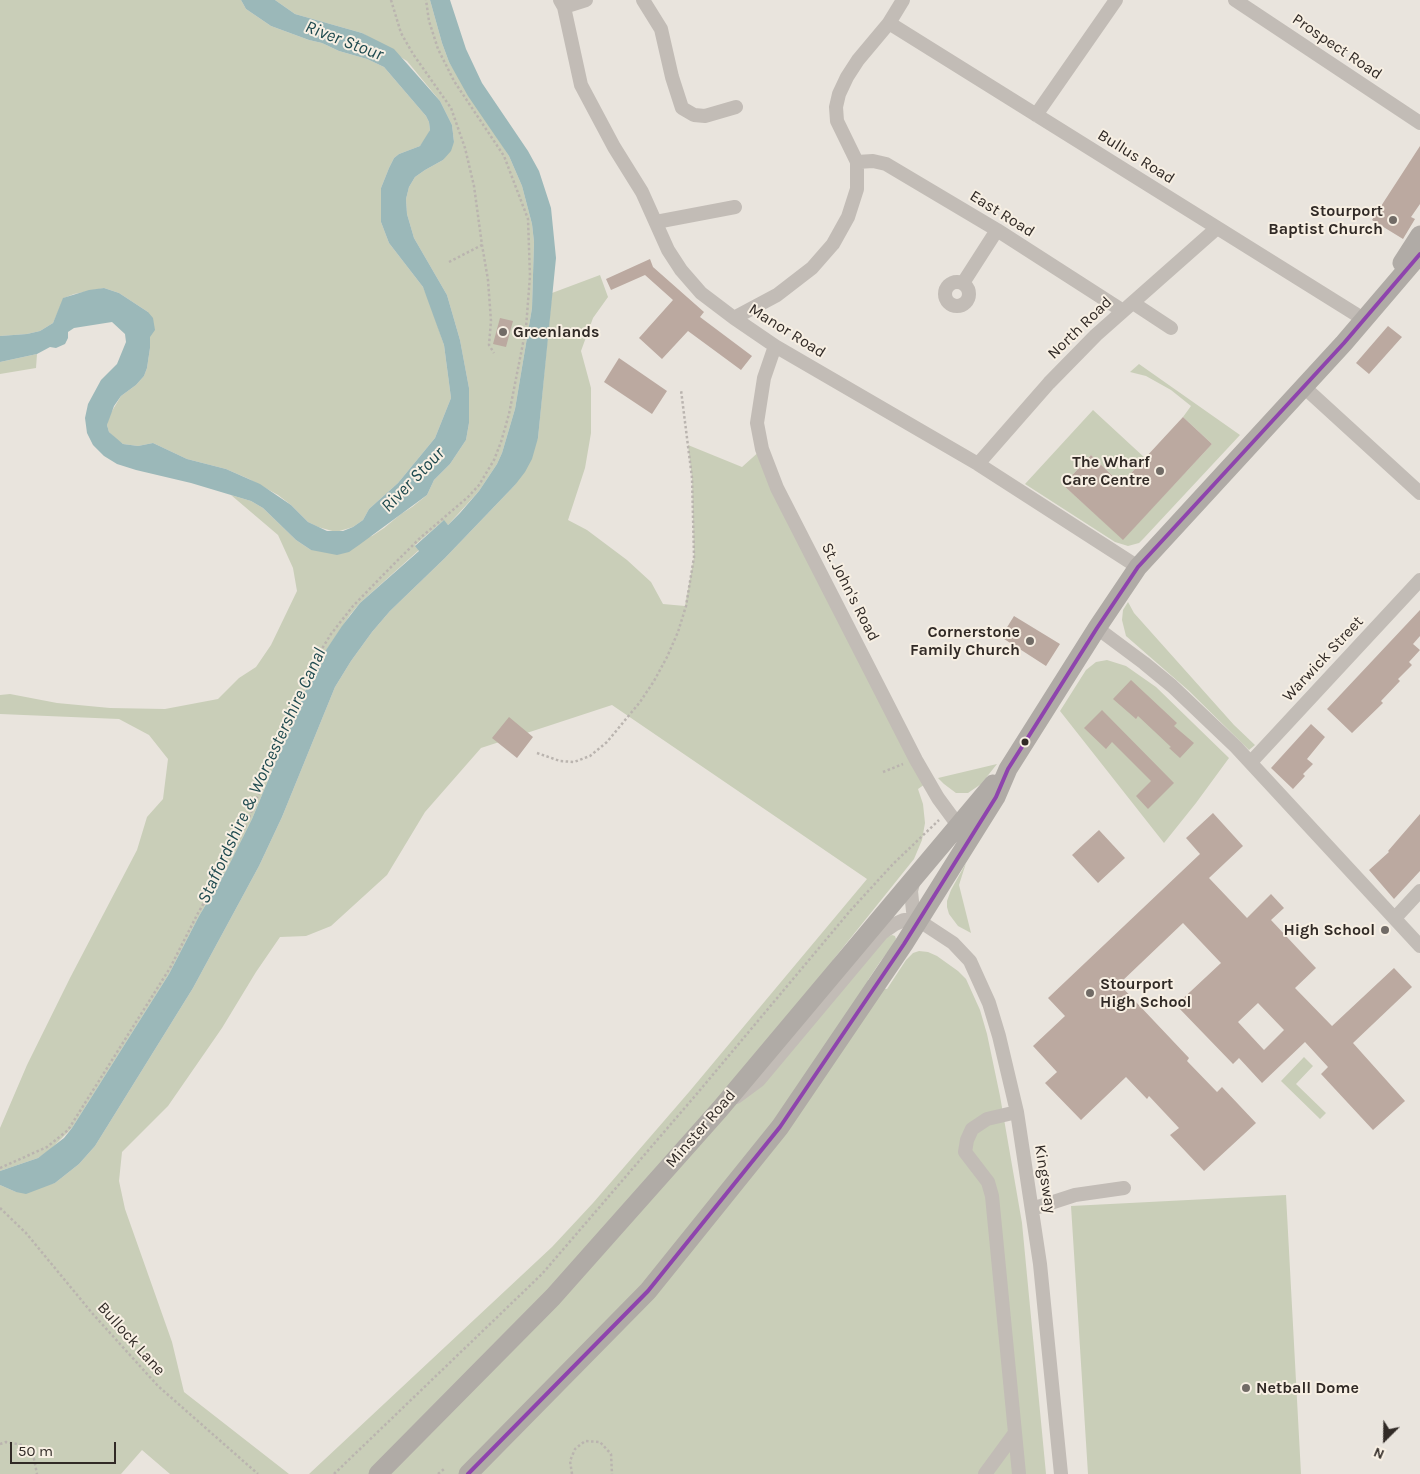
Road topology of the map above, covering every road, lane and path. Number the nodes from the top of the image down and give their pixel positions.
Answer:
1 (391, 0) edge
2 (426, 0) edge
3 (586, 0) edge
4 (643, 0) edge
5 (903, 0) edge
6 (1116, 0) edge
7 (1235, 0) edge
8 (562, 4) edge
9 (889, 23) junction
10 (736, 107) dead end
11 (1036, 115) junction
12 (1420, 123) edge
13 (857, 162) junction
14 (735, 207) dead end
15 (656, 222) junction
16 (1217, 228) junction
17 (997, 230) junction
18 (1420, 236) edge
19 (482, 245) junction
20 (1420, 254) edge
21 (449, 262) dead end
22 (963, 284) dead end
23 (1128, 307) junction
24 (734, 318) junction
25 (1364, 320) junction
26 (1171, 328) dead end
27 (775, 346) junction
28 (494, 353) dead end
29 (1304, 387) junction
30 (681, 390) dead end
31 (978, 464) junction
32 (1420, 493) edge
33 (1138, 567) junction
34 (1420, 580) edge
35 (1097, 628) junction
36 (536, 754) dead end
37 (916, 760) junction
38 (1251, 762) junction
39 (883, 772) dead end
40 (958, 826) junction
41 (914, 879) junction
42 (1420, 890) edge
43 (1395, 918) junction
44 (918, 920) junction
45 (1420, 946) edge
46 (720, 1109) junction
47 (1017, 1112) junction
48 (0, 1168) edge
49 (1124, 1188) dead end
50 (0, 1208) edge
51 (1032, 1209) junction
52 (1015, 1434) junction
53 (0, 1444) edge
54 (444, 1469) dead end
55 (37, 1474) edge
56 (258, 1474) edge
57 (334, 1474) edge
58 (378, 1474) edge
59 (438, 1474) edge
60 (468, 1474) edge
61 (572, 1474) edge
62 (612, 1474) edge
63 (985, 1474) edge
64 (1019, 1474) edge
65 (1061, 1474) edge

1 - 19 path
2 - 48 path
3 - 8 street
4 - 10 street
5 - 9 street
6 - 11 street
7 - 12 street, Prospect Road
8 - 15 street, Manor Road
9 - 11 street, Bullus Road
9 - 13 street
11 - 16 street, Bullus Road
13 - 17 street, East Road
13 - 24 street
14 - 15 street
15 - 24 street, Manor Road
16 - 23 street, North Road
16 - 25 street, Bullus Road
17 - 22 street
17 - 23 street, East Road
18 - 25 main road, Minster Road
19 - 21 path
19 - 28 path
20 - 25 main road, Minster Road
23 - 26 street, East Road
23 - 31 street, North Road
24 - 27 street, Manor Road
25 - 29 main road, Minster Road
27 - 31 street, Manor Road
27 - 37 street, St. John's Road
29 - 32 street
29 - 33 main road, Minster Road
30 - 36 path
31 - 33 street, Manor Road
33 - 35 main road, Minster Road
34 - 38 street, Warwick Street
35 - 38 street
35 - 40 main road, Minster Road
37 - 39 path
37 - 40 street, St. John's Road
38 - 43 street
40 - 41 main road, Minster Road
40 - 44 main road, Minster Road
40 - 57 path
41 - 44 street
41 - 46 main road, Minster Road
42 - 43 street
43 - 45 street
44 - 46 street
44 - 47 street, Kingsway
44 - 60 main road, Minster Road
46 - 58 main road, Minster Road
47 - 51 street, Kingsway
47 - 52 street
49 - 51 street
50 - 56 path, Bullock Lane
51 - 65 street, Kingsway
52 - 63 street
52 - 64 street
53 - 55 path
54 - 59 path
61 - 62 path

